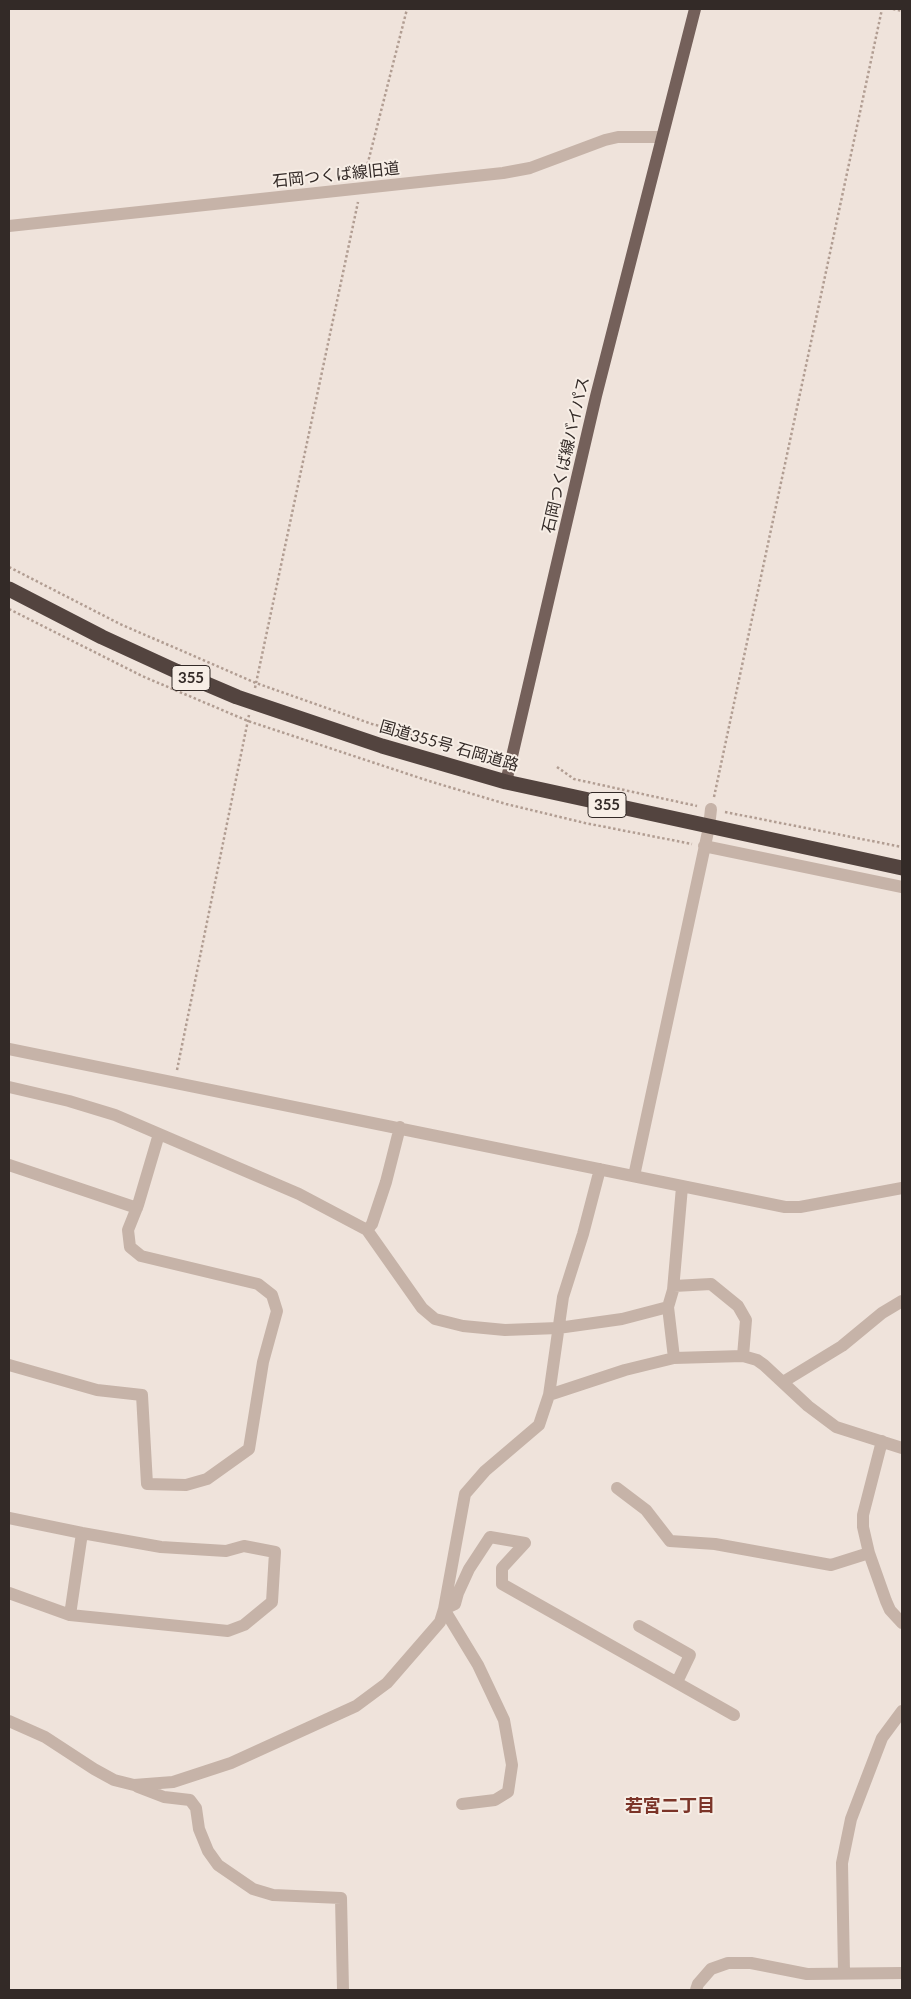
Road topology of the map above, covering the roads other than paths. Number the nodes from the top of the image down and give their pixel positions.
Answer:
1 (695, 9) edge
2 (662, 137) junction
3 (9, 226) edge
4 (9, 589) edge
5 (506, 782) junction
6 (711, 809) road end
7 (709, 827) junction
8 (704, 846) junction
9 (902, 868) edge
10 (902, 887) edge
11 (9, 1049) edge
12 (9, 1087) edge
13 (400, 1127) junction
14 (159, 1134) junction
15 (9, 1164) edge
16 (600, 1169) junction
17 (634, 1176) junction
18 (682, 1186) junction
19 (902, 1188) edge
20 (137, 1208) junction
21 (368, 1230) junction
22 (674, 1286) junction
23 (902, 1301) edge
24 (668, 1306) junction
25 (558, 1328) junction
26 (743, 1356) junction
27 (674, 1358) junction
28 (9, 1365) edge
29 (783, 1382) junction
30 (549, 1395) junction
31 (882, 1441) junction
32 (902, 1448) edge
33 (617, 1488) dead end
34 (9, 1518) edge
35 (82, 1533) junction
36 (870, 1554) junction
37 (10, 1597) edge
38 (444, 1609) junction
39 (70, 1615) junction
40 (902, 1623) edge
41 (638, 1626) dead end
42 (677, 1682) junction
43 (902, 1711) edge
44 (734, 1715) dead end
45 (9, 1721) edge
46 (134, 1785) junction
47 (462, 1804) dead end
48 (844, 1972) junction
49 (902, 1973) edge
50 (343, 1990) edge
51 (696, 1990) edge

1 - 2 main road, 石岡つくば線バイパス
2 - 3 street, 石岡つくば線旧道
2 - 5 main road, 石岡つくば線バイパス
4 - 5 highway, 国道355号 石岡道路 / 355
5 - 7 highway, 国道355号 石岡道路 / 355
6 - 7 street
7 - 8 street
7 - 9 highway, 国道355号 石岡道路 / 355
8 - 10 street
8 - 17 street
11 - 13 street
12 - 14 street
13 - 16 street
13 - 21 street
14 - 20 street
14 - 21 street
15 - 20 street
16 - 17 street
16 - 25 street
17 - 18 street
18 - 19 street
18 - 22 street
20 - 28 street
21 - 25 street
22 - 24 street
22 - 26 street
23 - 29 street
24 - 25 street
24 - 27 street
25 - 30 street
26 - 27 street
26 - 29 street
27 - 30 street
29 - 31 street
30 - 38 street
31 - 32 street
31 - 36 street
33 - 36 street
34 - 35 street
35 - 39 street
35 - 39 street
36 - 40 street
37 - 39 street
38 - 42 street
38 - 46 street
38 - 47 street
41 - 42 street
42 - 44 street
43 - 48 street
45 - 46 street
46 - 50 street
48 - 49 street
48 - 51 street

